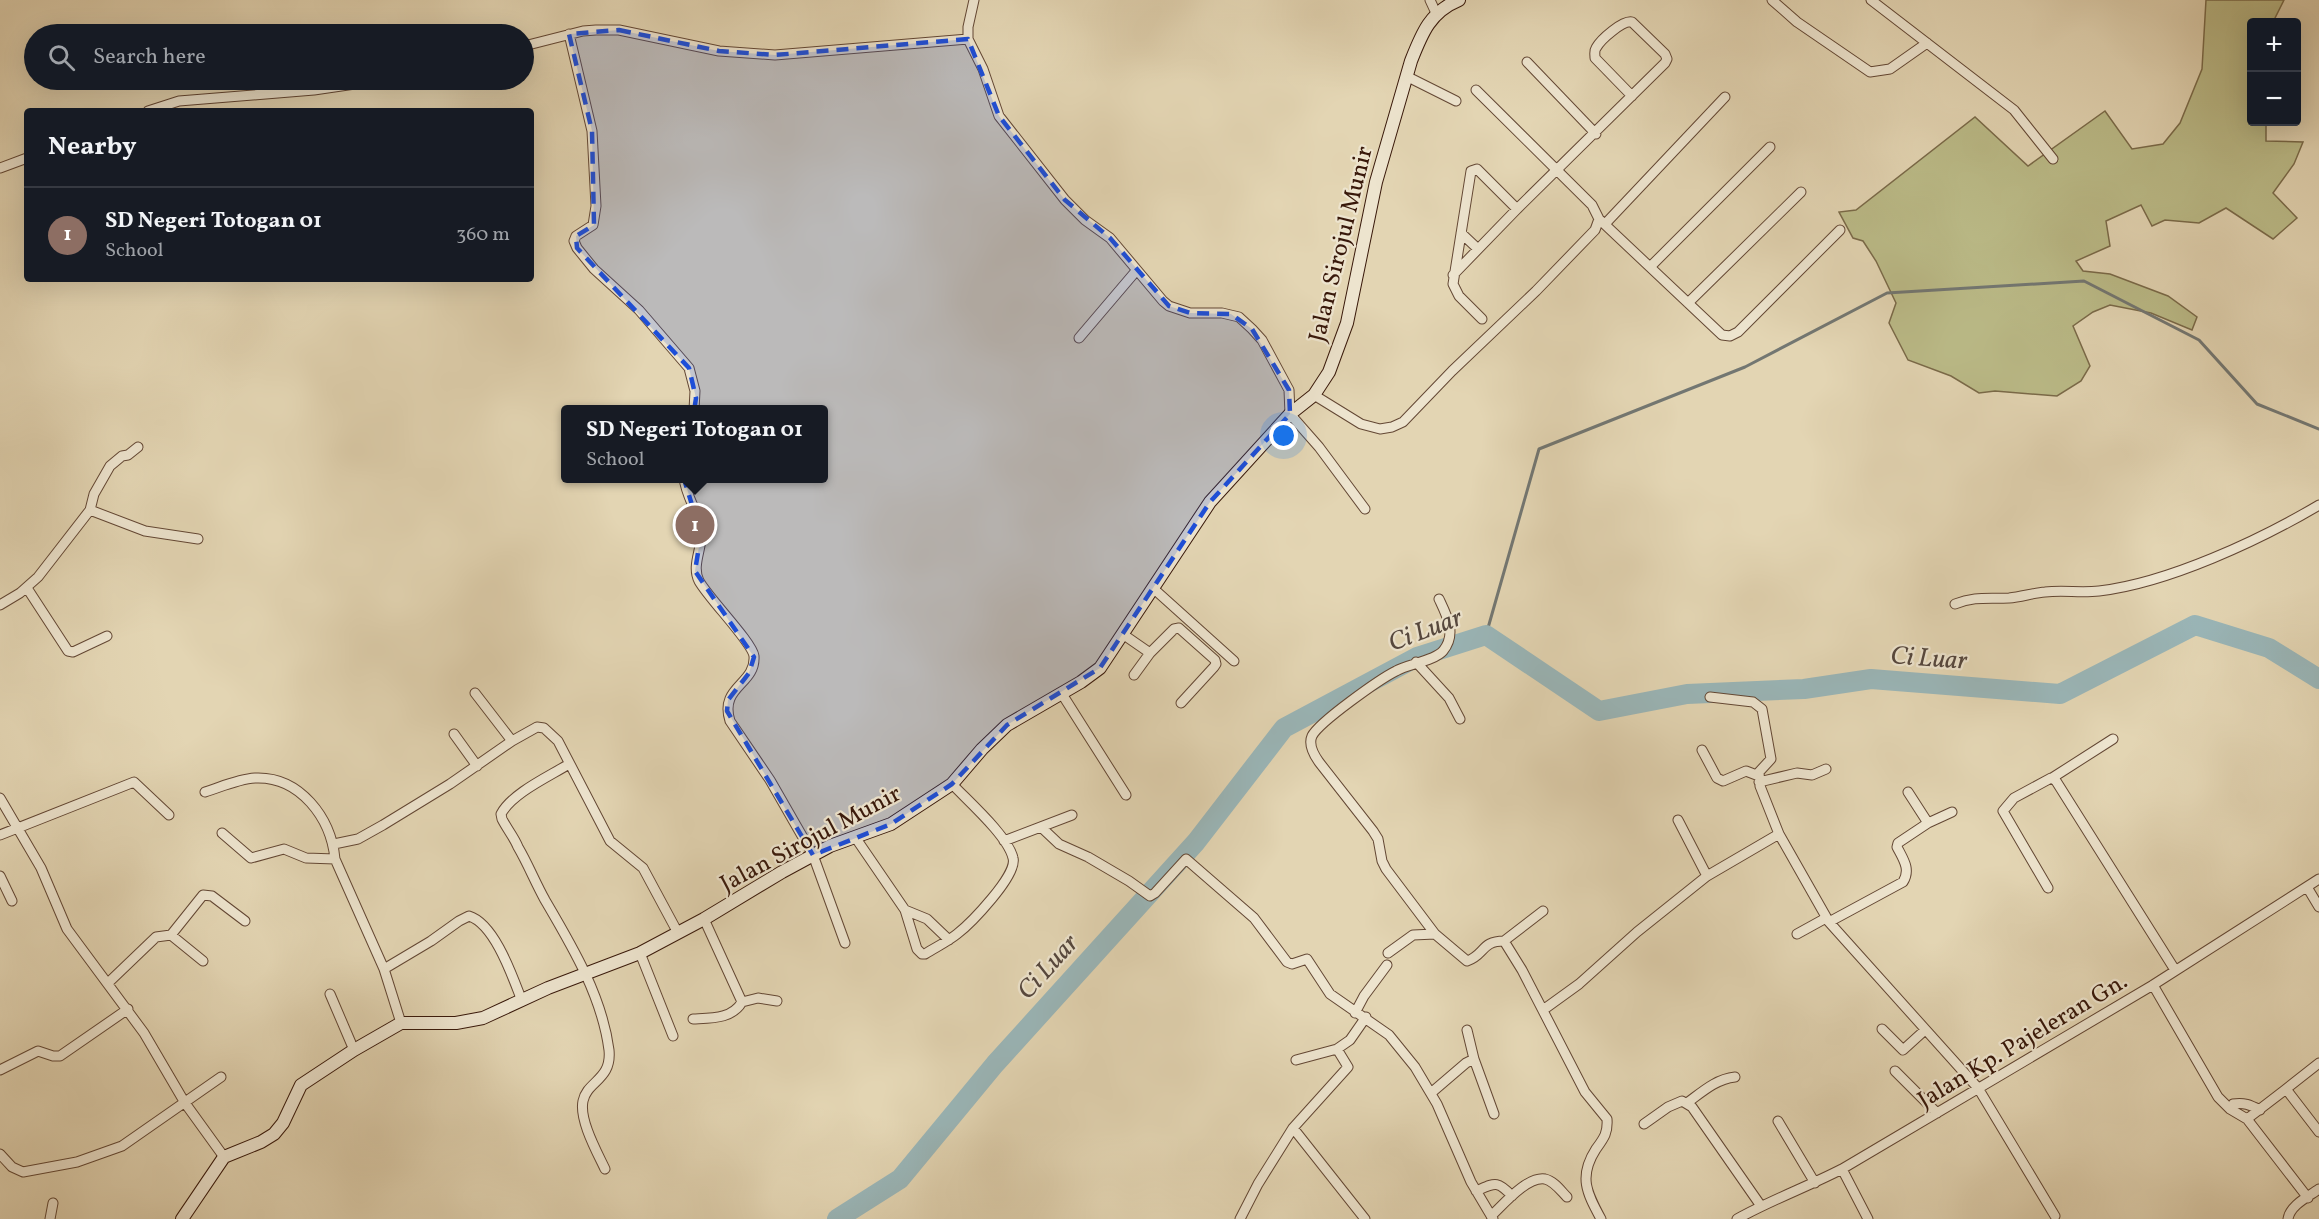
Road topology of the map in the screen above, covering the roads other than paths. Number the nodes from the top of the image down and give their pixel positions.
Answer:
1 (974, 0) edge
2 (1430, 0) edge
3 (1459, 0) edge
4 (1772, 0) edge
5 (1871, 0) edge
6 (1436, 13) junction
7 (569, 34) junction
8 (968, 39) junction
9 (534, 43) edge
10 (1927, 43) junction
11 (1527, 62) dead end
12 (1406, 76) junction
13 (314, 90) edge
14 (1476, 90) dead end
15 (1632, 96) junction
16 (1725, 97) dead end
17 (1456, 101) dead end
18 (157, 108) edge
19 (1596, 134) junction
20 (1770, 147) dead end
21 (24, 159) edge
22 (2053, 159) dead end
23 (0, 168) edge
24 (1557, 170) junction
25 (1801, 192) dead end
26 (1517, 209) junction
27 (1602, 222) junction
28 (1840, 230) dead end
29 (1461, 233) junction
30 (1478, 249) junction
31 (1650, 267) junction
32 (1136, 271) junction
33 (1453, 275) junction
34 (1688, 303) junction
35 (1482, 319) dead end
36 (1079, 338) dead end
37 (1314, 395) junction
38 (694, 405) edge
39 (1290, 414) junction
40 (138, 447) dead end
41 (686, 483) edge
42 (2319, 505) edge
43 (1365, 509) dead end
44 (90, 510) junction
45 (198, 539) dead end
46 (27, 588) junction
47 (1154, 589) junction
48 (1439, 600) dead end
49 (1955, 604) dead end
50 (0, 605) edge
51 (1124, 635) junction
52 (107, 636) dead end
53 (1150, 653) junction
54 (1234, 661) dead end
55 (1416, 662) junction
56 (1134, 675) dead end
57 (476, 693) dead end
58 (1062, 694) junction
59 (1710, 697) dead end
60 (1181, 703) dead end
61 (1460, 719) dead end
62 (454, 734) dead end
63 (2113, 739) dead end
64 (512, 741) junction
65 (1702, 750) dead end
66 (569, 764) junction
67 (477, 766) junction
68 (1826, 770) dead end
69 (2052, 778) junction
70 (1759, 779) junction
71 (952, 784) junction
72 (205, 792) dead end
73 (1908, 792) dead end
74 (1126, 795) dead end
75 (0, 798) edge
76 (1952, 812) dead end
77 (169, 815) dead end
78 (1072, 815) dead end
79 (1678, 820) dead end
80 (1928, 823) junction
81 (1041, 827) junction
82 (17, 829) junction
83 (222, 833) dead end
84 (1779, 834) junction
85 (0, 835) edge
86 (855, 837) junction
87 (1004, 841) junction
88 (334, 844) junction
89 (813, 855) junction
90 (335, 859) junction
91 (0, 876) edge
92 (1707, 876) junction
93 (2319, 879) edge
94 (2307, 887) junction
95 (2048, 888) dead end
96 (12, 901) dead end
97 (2319, 907) edge
98 (905, 910) junction
99 (1543, 911) dead end
100 (704, 919) junction
101 (1827, 920) junction
102 (244, 921) dead end
103 (678, 933) junction
104 (1435, 934) junction
105 (1797, 934) dead end
106 (171, 935) junction
107 (949, 940) junction
108 (1504, 941) junction
109 (844, 943) dead end
110 (1388, 952) dead end
111 (640, 953) junction
112 (203, 961) dead end
113 (1387, 965) dead end
114 (384, 969) junction
115 (2175, 970) junction
116 (586, 975) junction
117 (108, 983) junction
118 (2153, 985) junction
119 (330, 994) dead end
120 (777, 1000) dead end
121 (522, 1001) junction
122 (742, 1002) junction
123 (128, 1009) junction
124 (1543, 1010) junction
125 (1355, 1013) junction
126 (1366, 1017) junction
127 (693, 1019) dead end
128 (401, 1023) junction
129 (1882, 1029) dead end
130 (1467, 1030) dead end
131 (1925, 1030) junction
132 (673, 1036) dead end
133 (1337, 1049) junction
134 (354, 1050) junction
135 (1474, 1059) junction
136 (1296, 1060) dead end
137 (2319, 1064) edge
138 (0, 1070) edge
139 (1894, 1071) dead end
140 (221, 1077) dead end
141 (1735, 1077) dead end
142 (1978, 1088) junction
143 (2286, 1089) junction
144 (1431, 1093) junction
145 (185, 1103) junction
146 (1687, 1103) junction
147 (2230, 1109) junction
148 (2260, 1110) junction
149 (1937, 1113) junction
150 (1494, 1114) dead end
151 (2247, 1119) junction
152 (1778, 1121) dead end
153 (1644, 1124) dead end
154 (1293, 1128) junction
155 (2319, 1132) edge
156 (0, 1154) edge
157 (224, 1157) junction
158 (605, 1169) dead end
159 (1842, 1170) junction
160 (1815, 1183) junction
161 (2319, 1189) edge
162 (1476, 1191) junction
163 (1512, 1196) junction
164 (1567, 1197) dead end
165 (2308, 1198) junction
166 (53, 1203) dead end
167 (1761, 1206) junction
168 (2055, 1216) dead end
169 (1492, 1218) edge
170 (50, 1219) edge
171 (182, 1219) edge
172 (1240, 1219) edge
173 (1365, 1219) edge
174 (1601, 1219) edge
175 (1737, 1219) edge
176 (1868, 1219) edge
177 (2288, 1219) edge

1 - 8 street
2 - 6 street
3 - 6 street
4 - 10 street
5 - 10 street
6 - 12 street, Jalan Sirojul Munir
7 - 8 street
7 - 9 street
7 - 38 street
8 - 32 street
10 - 22 street
11 - 19 street
12 - 17 street
12 - 37 street, Jalan Sirojul Munir
13 - 18 street
14 - 24 street
15 - 15 street
15 - 19 street
16 - 27 street
19 - 24 street
20 - 31 street
21 - 23 street
24 - 26 street
24 - 27 street
25 - 34 street
26 - 29 street
26 - 30 street
27 - 31 street
27 - 37 street
28 - 34 street
29 - 30 street
29 - 33 street
30 - 33 street
31 - 34 street
32 - 36 street
32 - 39 street
33 - 35 street
37 - 39 street, Jalan Sirojul Munir
39 - 43 street
39 - 47 street, Jalan Sirojul Munir
40 - 44 street
41 - 89 street
42 - 49 street
44 - 45 street
44 - 46 street
46 - 50 street
46 - 52 street
47 - 51 street, Jalan Sirojul Munir
47 - 54 street
48 - 55 street
51 - 53 street
51 - 58 street, Jalan Sirojul Munir
53 - 56 street
53 - 60 street
55 - 61 street
55 - 104 street
57 - 64 street
58 - 71 street, Jalan Sirojul Munir
58 - 74 street
59 - 70 street
62 - 67 street
63 - 69 street
64 - 66 street
64 - 67 street
65 - 70 street
66 - 103 street
66 - 116 street
67 - 88 street
68 - 70 street
69 - 95 street
69 - 115 street
70 - 84 street
71 - 86 street, Jalan Sirojul Munir
71 - 87 street
72 - 88 street
73 - 80 street
75 - 82 street
76 - 80 street
77 - 82 street
78 - 81 street
79 - 92 street
80 - 101 street
81 - 87 street
81 - 125 street
82 - 85 street
82 - 117 street
83 - 90 street
84 - 92 street
84 - 101 street
86 - 89 street, Jalan Sirojul Munir
86 - 98 street
87 - 107 street
88 - 90 street
89 - 100 street, Jalan Sirojul Munir
89 - 109 street
90 - 114 street
91 - 96 street
92 - 124 street
93 - 94 street, Jalan Kp. Pajeleran Gn.
94 - 97 street
94 - 115 street, Jalan Kp. Pajeleran Gn.
98 - 107 street
98 - 107 street
99 - 108 street
100 - 103 street, Jalan Sirojul Munir
100 - 122 street
101 - 105 street
101 - 131 street
102 - 106 street
103 - 111 street, Jalan Sirojul Munir
104 - 108 street
104 - 110 street
106 - 112 street
106 - 117 street
108 - 124 street
111 - 116 street, Jalan Sirojul Munir
111 - 132 street
113 - 125 street
114 - 121 street
114 - 128 street
115 - 118 street, Jalan Kp. Pajeleran Gn.
116 - 121 street, Jalan Sirojul Munir
116 - 158 street
117 - 123 street
118 - 142 street, Jalan Kp. Pajeleran Gn.
118 - 147 street
119 - 134 street
120 - 122 street
121 - 128 street, Jalan Sirojul Munir
122 - 127 street
123 - 138 street
123 - 145 street
124 - 174 street
125 - 126 street
126 - 133 street
126 - 144 street
128 - 134 street, Jalan Sirojul Munir
129 - 131 street
130 - 135 street
131 - 142 street
133 - 136 street
133 - 154 street
134 - 157 street, Jalan Sirojul Munir
135 - 144 street
135 - 150 street
137 - 143 street
139 - 149 street
140 - 145 street
141 - 146 street
142 - 149 street, Jalan Kp. Pajeleran Gn.
142 - 168 street
143 - 148 street
143 - 155 street
144 - 162 street
145 - 156 street
145 - 157 street
146 - 153 street
146 - 167 street
147 - 148 street
147 - 151 street
148 - 151 street
149 - 159 street, Jalan Kp. Pajeleran Gn.
151 - 165 street
152 - 160 street
154 - 172 street
154 - 173 street
157 - 171 street
159 - 160 street, Jalan Kp. Pajeleran Gn.
159 - 176 street
160 - 167 street, Jalan Kp. Pajeleran Gn.
161 - 165 street
162 - 163 street
162 - 169 street
163 - 164 street
163 - 169 street
165 - 177 street
166 - 170 street
167 - 175 street, Jalan Kp. Pajeleran Gn.

